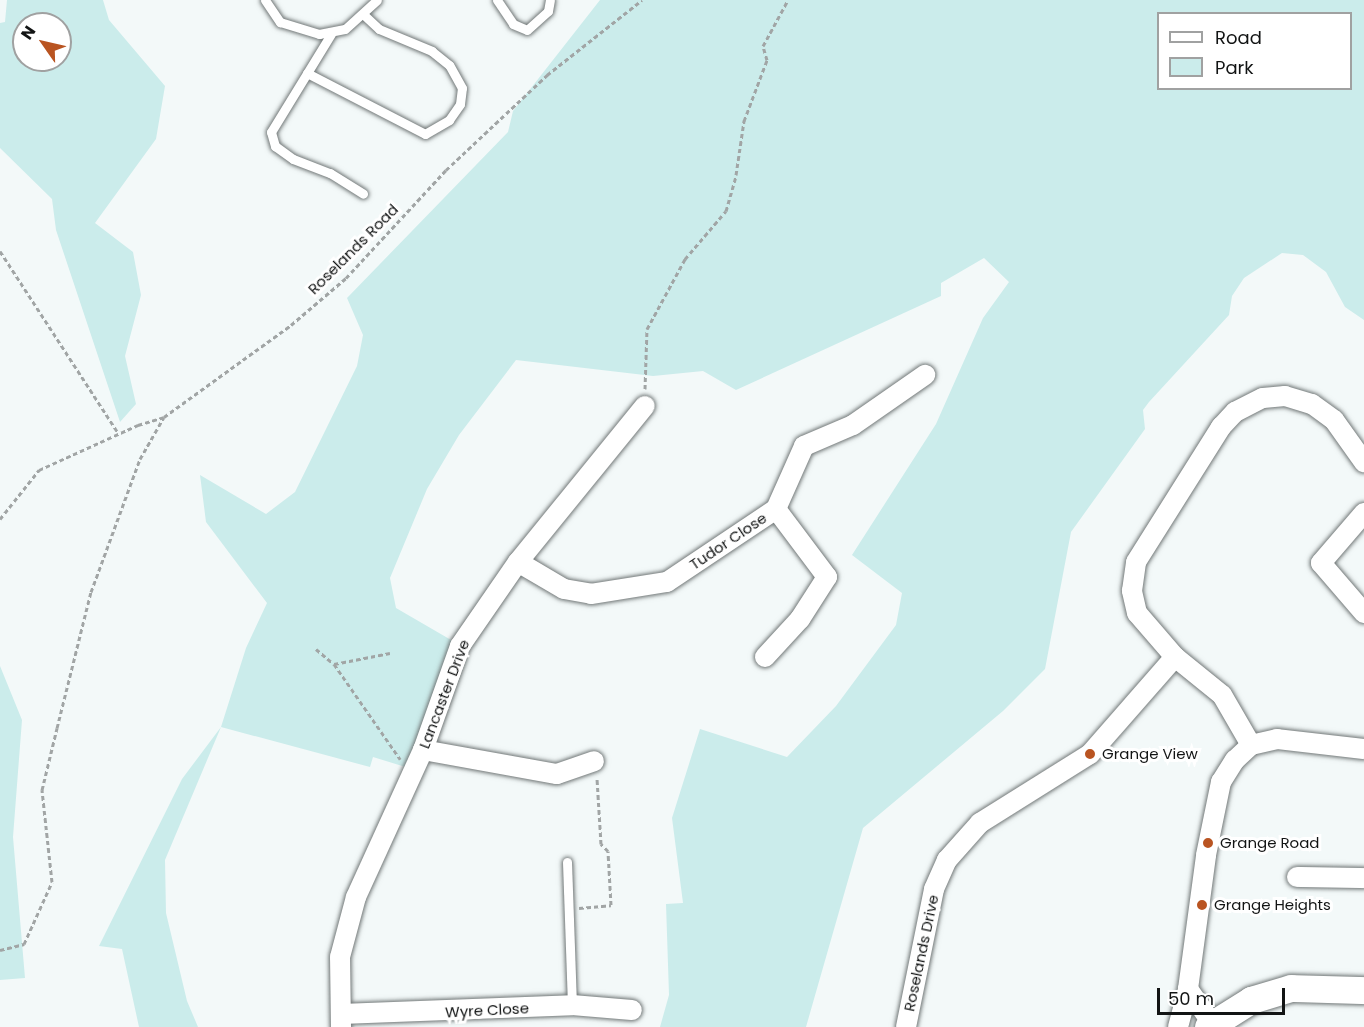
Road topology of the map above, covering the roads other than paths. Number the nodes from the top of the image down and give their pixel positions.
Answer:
1 (265, 0) edge
2 (377, 0) edge
3 (497, 0) edge
4 (550, 0) edge
5 (363, 14) junction
6 (331, 34) junction
7 (307, 73) junction
8 (363, 194) dead end
9 (925, 375) dead end
10 (645, 406) road end
11 (1364, 462) edge
12 (776, 509) junction
13 (1364, 513) edge
14 (518, 562) junction
15 (1364, 613) edge
16 (765, 657) dead end
17 (1175, 657) junction
18 (1251, 746) junction
19 (1364, 749) edge
20 (419, 758) junction
21 (594, 761) road end
22 (567, 862) dead end
23 (1297, 877) dead end
24 (1364, 878) edge
25 (1188, 989) junction
26 (1364, 990) edge
27 (572, 1005) junction
28 (632, 1010) dead end
29 (341, 1020) edge
30 (1210, 1025) edge
31 (906, 1027) edge
32 (1178, 1027) edge

1 - 6 lane
2 - 5 lane
3 - 4 lane
5 - 6 lane
5 - 7 lane
6 - 7 lane
7 - 8 lane
9 - 12 street, Tudor Close
10 - 14 street, Lancaster Drive
11 - 17 street
12 - 14 street, Tudor Close
12 - 16 street
13 - 15 street
14 - 20 street, Lancaster Drive
17 - 18 street
17 - 31 street, Roselands Drive
18 - 19 street
18 - 25 street
20 - 21 street
20 - 29 street, Lancaster Drive
22 - 27 lane
23 - 24 street
25 - 30 street
25 - 32 street
26 - 30 street
27 - 28 street, Wyre Close
27 - 29 street, Wyre Close

